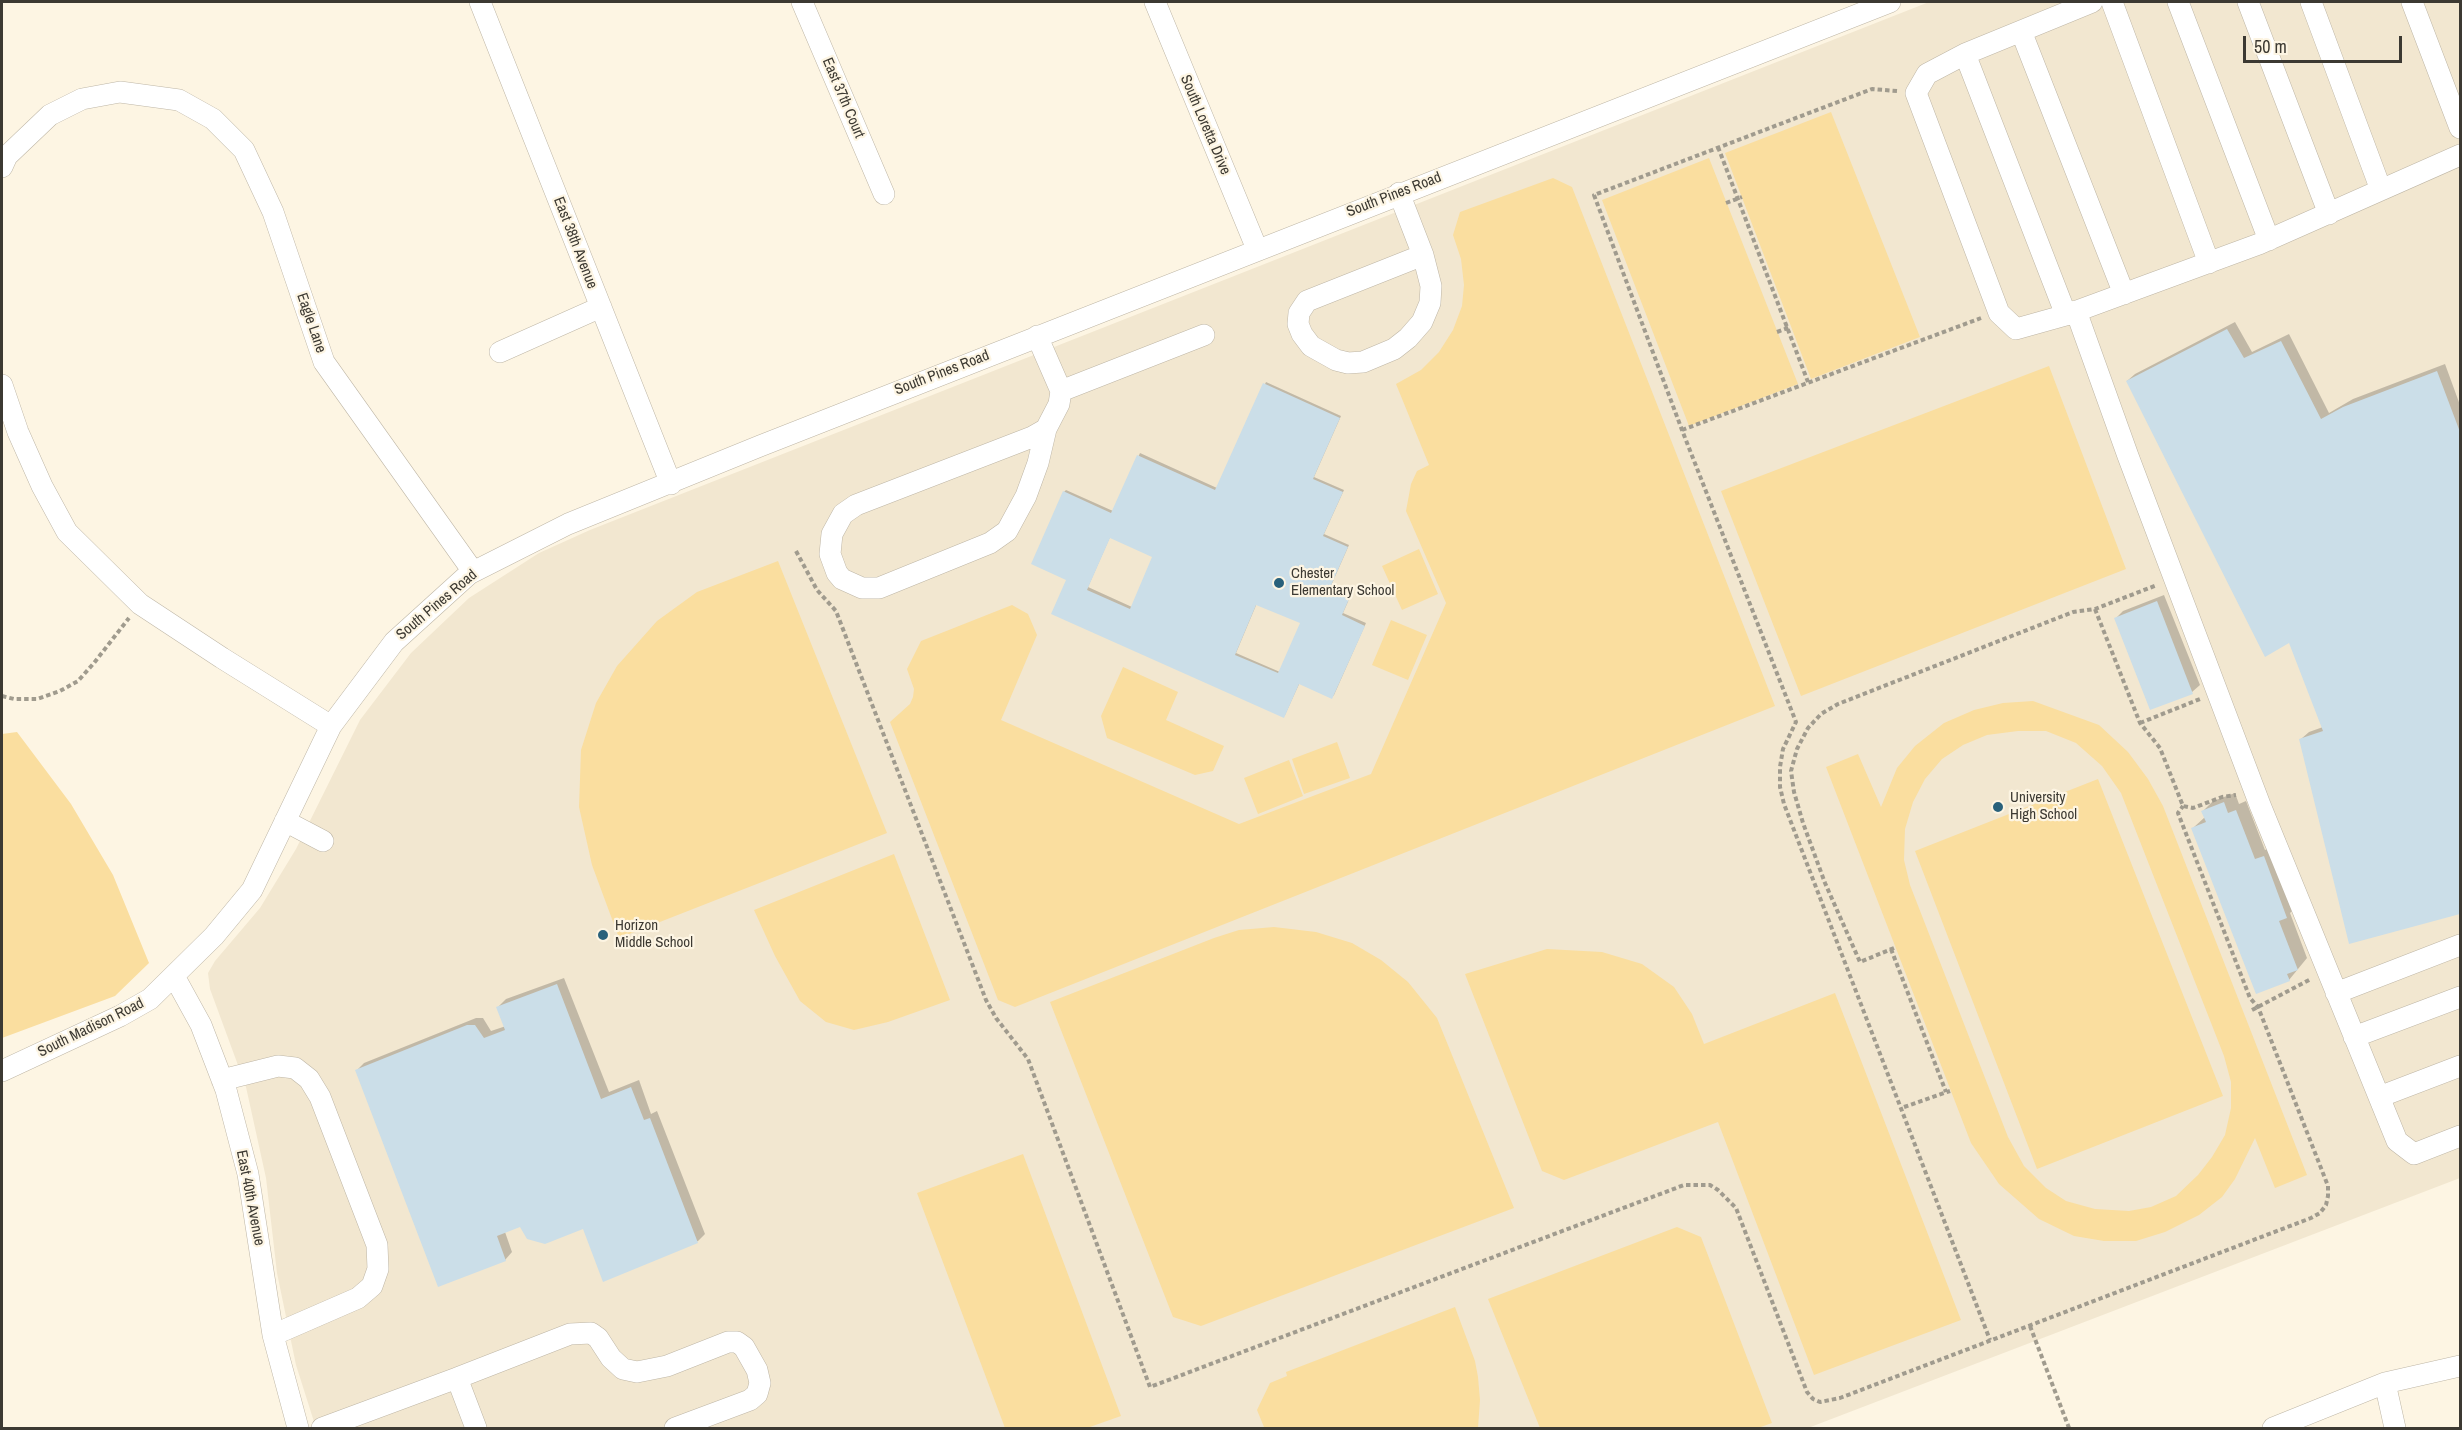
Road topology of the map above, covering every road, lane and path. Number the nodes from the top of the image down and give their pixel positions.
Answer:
1 (480, 2) edge
2 (802, 2) edge
3 (1155, 2) edge
4 (1890, 2) edge
5 (2092, 2) edge
6 (2112, 2) edge
7 (2178, 2) edge
8 (2248, 2) edge
9 (2311, 2) edge
10 (2412, 2) edge
11 (2021, 31) junction
12 (1965, 54) junction
13 (1916, 93) junction
14 (2460, 128) edge
15 (1718, 147) junction
16 (2460, 155) edge
17 (2, 167) edge
18 (2381, 190) junction
19 (1399, 193) junction
20 (884, 194) dead end
21 (1740, 197) junction
22 (1726, 203) dead end
23 (2329, 213) junction
24 (2269, 240) junction
25 (1257, 249) junction
26 (1423, 255) junction
27 (2209, 263) junction
28 (2124, 294) junction
29 (601, 307) junction
30 (1999, 313) junction
31 (2071, 313) junction
32 (1790, 328) junction
33 (1777, 332) dead end
34 (1204, 335) dead end
35 (1037, 336) junction
36 (500, 352) dead end
37 (1809, 382) junction
38 (2, 386) edge
39 (1061, 391) junction
40 (1046, 429) junction
41 (1682, 430) junction
42 (671, 484) junction
43 (796, 551) dead end
44 (469, 574) junction
45 (2174, 579) junction
46 (140, 604) junction
47 (2095, 609) junction
48 (2217, 692) junction
49 (2, 696) edge
50 (2140, 723) junction
51 (332, 726) junction
52 (2229, 798) dead end
53 (2182, 806) junction
54 (285, 821) junction
55 (323, 841) dead end
56 (2460, 945) edge
57 (2328, 973) junction
58 (174, 976) junction
59 (2336, 993) junction
60 (2460, 997) edge
61 (2258, 1007) junction
62 (2252, 1010) dead end
63 (2355, 1037) junction
64 (2460, 1066) edge
65 (2, 1071) edge
66 (222, 1080) junction
67 (2379, 1097) junction
68 (1904, 1107) dead end
69 (2460, 1136) edge
70 (2030, 1326) junction
71 (273, 1335) junction
72 (1990, 1340) junction
73 (2460, 1366) edge
74 (457, 1378) junction
75 (2385, 1383) junction
76 (298, 1428) edge
77 (322, 1428) edge
78 (477, 1428) edge
79 (675, 1428) edge
80 (2069, 1428) edge
81 (2273, 1428) edge
82 (2395, 1428) edge

1 - 29 street, East 38th Avenue
2 - 20 street, East 37th Court
3 - 25 street, South Loretta Drive
4 - 19 street, South Pines Road
5 - 11 street
6 - 27 street
7 - 24 street
8 - 23 street
9 - 18 street
10 - 14 street
11 - 12 street
11 - 28 street
12 - 13 street
12 - 31 street
13 - 15 path
13 - 30 street
15 - 21 path
15 - 41 path
16 - 18 street
17 - 44 street, Eagle Lane
18 - 23 street
19 - 25 street, South Pines Road
19 - 26 street
21 - 22 path
21 - 32 path
23 - 24 street
24 - 27 street
25 - 35 street, South Pines Road
26 - 26 street
27 - 28 street
28 - 31 street
29 - 36 street
29 - 42 street, East 38th Avenue
30 - 31 street
30 - 37 path
31 - 45 street
32 - 33 path
32 - 37 path
34 - 39 street
35 - 39 street
35 - 42 street, South Pines Road
37 - 41 path
38 - 46 street
39 - 40 street
40 - 40 street
41 - 72 path
42 - 44 street, South Pines Road
43 - 72 path
44 - 51 street, South Pines Road
45 - 47 path
45 - 48 street
46 - 49 path
46 - 51 street
47 - 50 path
47 - 68 path
48 - 50 path
48 - 57 street
50 - 53 path
51 - 54 street, South Pines Road
52 - 53 path
53 - 61 path
54 - 55 street
54 - 58 street, South Pines Road
56 - 59 street
57 - 59 street
57 - 61 path
58 - 65 street, South Madison Road
58 - 66 street, East 40th Avenue
59 - 63 street
60 - 63 street
61 - 62 path
61 - 70 path
63 - 67 street
64 - 67 street
66 - 71 street, East 40th Avenue
66 - 71 street
67 - 69 street
70 - 72 path
70 - 80 path
71 - 76 street, East 40th Avenue
73 - 75 street
74 - 77 street
74 - 78 street
74 - 79 street
75 - 81 street
75 - 82 street

